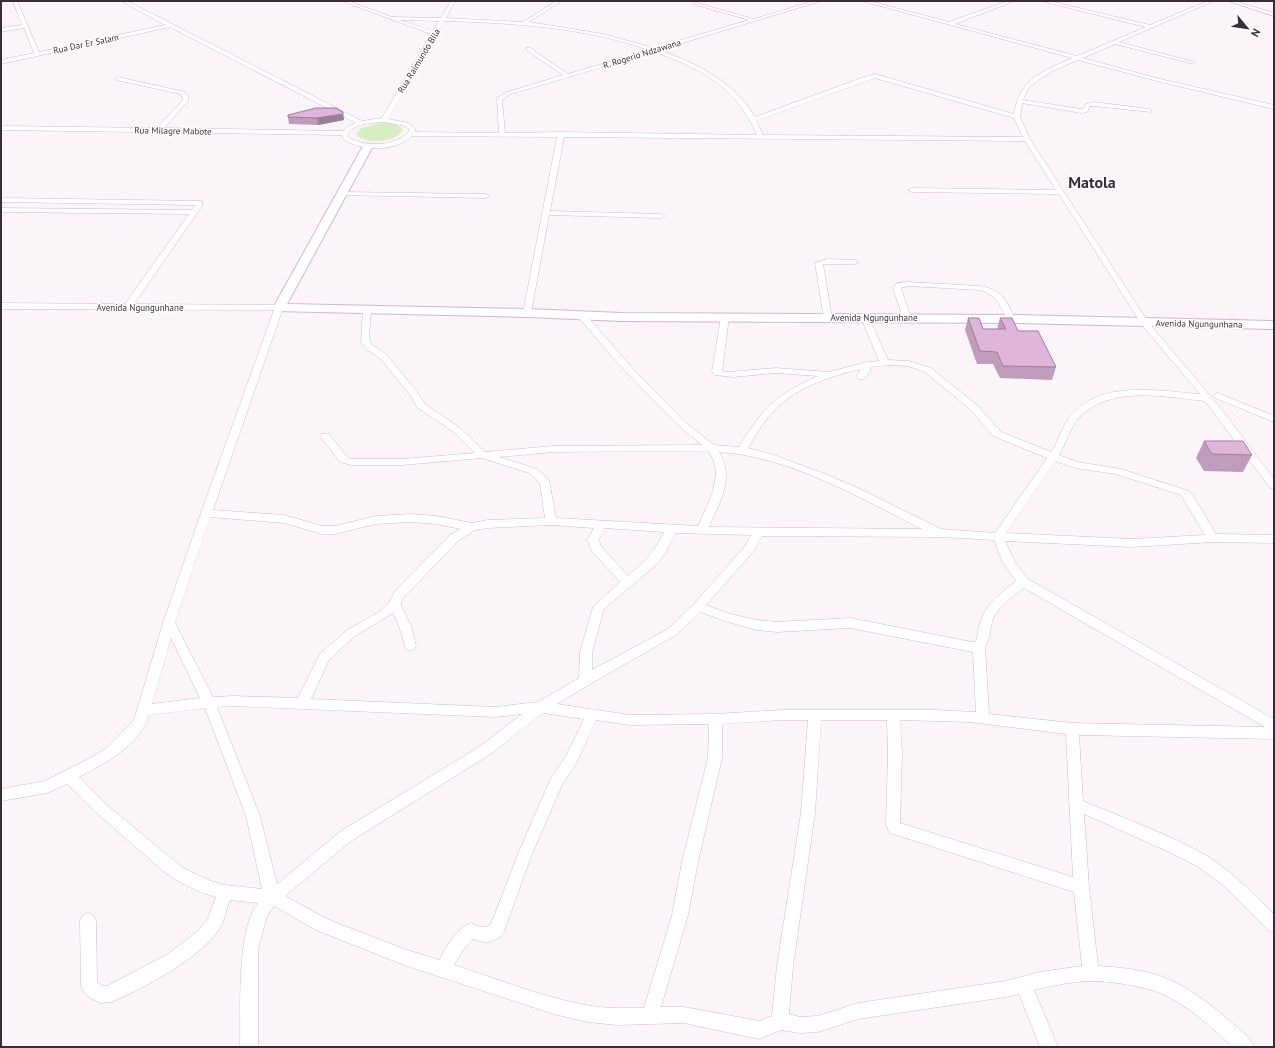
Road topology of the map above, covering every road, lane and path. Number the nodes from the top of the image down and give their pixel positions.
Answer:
1 (15, 1) edge
2 (123, 1) edge
3 (344, 1) edge
4 (453, 1) edge
5 (559, 1) edge
6 (819, 1) edge
7 (864, 1) edge
8 (1012, 1) edge
9 (1044, 1) edge
10 (1212, 1) edge
11 (1230, 1) edge
12 (695, 3) dead end
13 (1274, 15) edge
14 (390, 18) junction
15 (443, 19) junction
16 (754, 20) junction
17 (525, 23) junction
18 (949, 24) junction
19 (171, 25) junction
20 (24, 26) junction
21 (1151, 27) junction
22 (1, 30) edge
23 (435, 34) junction
24 (1116, 42) junction
25 (528, 49) dead end
26 (656, 50) junction
27 (37, 54) junction
28 (1076, 58) junction
29 (1, 62) edge
30 (1192, 63) dead end
31 (568, 76) junction
32 (118, 78) dead end
33 (1019, 101) junction
34 (1274, 107) edge
35 (1148, 111) dead end
36 (1017, 118) junction
37 (384, 120) junction
38 (753, 120) junction
39 (362, 123) junction
40 (1, 128) edge
41 (9, 128) junction
42 (158, 131) junction
43 (345, 133) junction
44 (412, 134) junction
45 (502, 134) junction
46 (561, 134) junction
47 (1, 136) edge
48 (761, 137) junction
49 (1027, 140) junction
50 (368, 146) junction
51 (912, 190) dead end
52 (1059, 192) junction
53 (342, 194) junction
54 (486, 196) dead end
55 (1, 200) edge
56 (127, 201) junction
57 (1, 210) edge
58 (119, 211) junction
59 (194, 212) junction
60 (547, 212) junction
61 (661, 216) dead end
62 (855, 262) dead end
63 (1, 306) edge
64 (128, 308) junction
65 (279, 308) junction
66 (367, 310) junction
67 (527, 313) junction
68 (582, 316) junction
69 (725, 316) junction
70 (828, 318) junction
71 (865, 318) junction
72 (907, 319) junction
73 (1011, 319) junction
74 (1125, 323) joint
75 (1145, 323) junction
76 (1274, 325) edge
77 (884, 362) junction
78 (866, 366) junction
79 (830, 374) junction
80 (861, 378) dead end
81 (1218, 396) dead end
82 (1208, 398) junction
83 (1274, 419) edge
84 (325, 436) dead end
85 (712, 448) junction
86 (742, 450) junction
87 (483, 454) junction
88 (1052, 456) junction
89 (1270, 475) edge
90 (1274, 486) edge
91 (206, 513) junction
92 (551, 521) junction
93 (601, 524) junction
94 (472, 527) junction
95 (671, 529) junction
96 (702, 530) junction
97 (759, 532) junction
98 (940, 533) junction
99 (998, 536) junction
100 (1213, 538) junction
101 (1274, 539) edge
102 (627, 582) junction
103 (1024, 582) junction
104 (395, 605) junction
105 (698, 607) junction
106 (169, 623) junction
107 (410, 646) dead end
108 (979, 646) junction
109 (585, 680) junction
110 (209, 702) junction
111 (302, 704) junction
112 (542, 708) junction
113 (143, 710) junction
114 (592, 715) junction
115 (815, 715) junction
116 (893, 715) junction
117 (715, 719) junction
118 (983, 719) junction
119 (1274, 726) edge
120 (1072, 730) junction
121 (1274, 733) edge
122 (68, 776) junction
123 (1, 795) edge
124 (1076, 804) junction
125 (1081, 886) junction
126 (225, 892) junction
127 (272, 897) junction
128 (88, 921) dead end
129 (1274, 925) edge
130 (443, 970) junction
131 (1090, 973) junction
132 (1024, 984) junction
133 (650, 1016) junction
134 (779, 1020) junction
135 (249, 1047) edge
136 (1049, 1047) edge
137 (1246, 1047) edge

1 - 20 street
2 - 19 street
3 - 14 street
4 - 15 street, Rua Raimundo Bila
5 - 17 street
6 - 16 street, R. Rogerio Ndzawana
7 - 18 street
8 - 18 street
9 - 21 street
10 - 21 street
11 - 13 street
12 - 16 street
14 - 15 street
14 - 23 street
15 - 17 street
15 - 23 street, Rua Raimundo Bila
16 - 26 street, R. Rogerio Ndzawana
17 - 26 street
18 - 28 street
19 - 27 street, Rua Dar Er Salam
19 - 39 street
20 - 22 street
20 - 27 street
21 - 24 street
23 - 37 street, Rua Raimundo Bila
24 - 28 street
24 - 30 street
25 - 31 street
26 - 31 street, R. Rogerio Ndzawana
26 - 38 street
27 - 29 street, Rua Dar Er Salam
28 - 33 street
28 - 34 street
31 - 45 street, R. Rogerio Ndzawana
32 - 42 street
33 - 35 street
33 - 36 street
36 - 38 street
36 - 49 street
37 - 39 street
37 - 44 street
38 - 48 street
39 - 43 street
40 - 41 street, Rua Milagre Mabote
41 - 42 street, Rua Milagre Mabote
41 - 47 street
42 - 43 street, Rua Milagre Mabote
43 - 50 street
44 - 45 street
44 - 50 street
45 - 46 street
46 - 48 street
46 - 60 street
48 - 49 street
49 - 52 street
50 - 53 street
51 - 52 street
52 - 75 street
53 - 54 street
53 - 65 street
55 - 56 street
56 - 58 street
56 - 59 street
57 - 58 street
58 - 59 street
59 - 64 street
60 - 61 street
60 - 67 street
62 - 70 street
63 - 64 street, Avenida Ngungunhane
64 - 65 street, Avenida Ngungunhane
65 - 66 street, Avenida Ngungunhane
65 - 91 street
66 - 67 street, Avenida Ngungunhane
66 - 87 street
67 - 68 street, Avenida Ngungunhane
68 - 69 street, Avenida Ngungunhane
68 - 85 street
69 - 70 street, Avenida Ngungunhane
69 - 79 street
70 - 71 street, Avenida Ngungunhane
71 - 72 street, Avenida Ngungunhane
71 - 77 street
72 - 73 street, Avenida Ngungunhane
72 - 73 street
73 - 74 street, Avenida Ngungunhane
74 - 75 street, Avenida Ngungunhana
75 - 76 street, Avenida Ngungunhana
75 - 82 street
77 - 78 street
77 - 88 street
78 - 79 street
78 - 80 street
79 - 86 street
81 - 83 street
82 - 88 street
82 - 89 street
84 - 87 street
85 - 86 street
85 - 87 street
85 - 96 street
86 - 98 street
87 - 92 street
88 - 99 street
88 - 100 street
89 - 90 street
91 - 94 street
91 - 106 street
92 - 93 street
92 - 94 street
93 - 95 street
93 - 102 street
94 - 104 street
95 - 96 street
95 - 102 street
96 - 97 street
97 - 98 street
97 - 105 street
98 - 99 street
99 - 100 street
99 - 103 street
100 - 101 street
102 - 109 street
103 - 108 street
103 - 119 street
104 - 107 street
104 - 111 street
105 - 108 street
105 - 109 street
106 - 110 street
106 - 113 street
108 - 118 street
109 - 112 street
110 - 111 street
110 - 113 street
110 - 127 street
111 - 112 street
112 - 114 street
112 - 127 street
113 - 122 street
114 - 117 street
114 - 130 street
115 - 116 street
115 - 117 street
115 - 134 street
116 - 118 street
116 - 125 street
117 - 133 street
118 - 120 street
120 - 121 street
120 - 124 street
122 - 123 street
122 - 126 street
124 - 125 street
124 - 129 street
125 - 131 street
126 - 127 street
126 - 128 street
127 - 130 street
127 - 135 street
130 - 133 street
131 - 132 street
131 - 137 street
132 - 134 street
132 - 136 street
133 - 134 street

